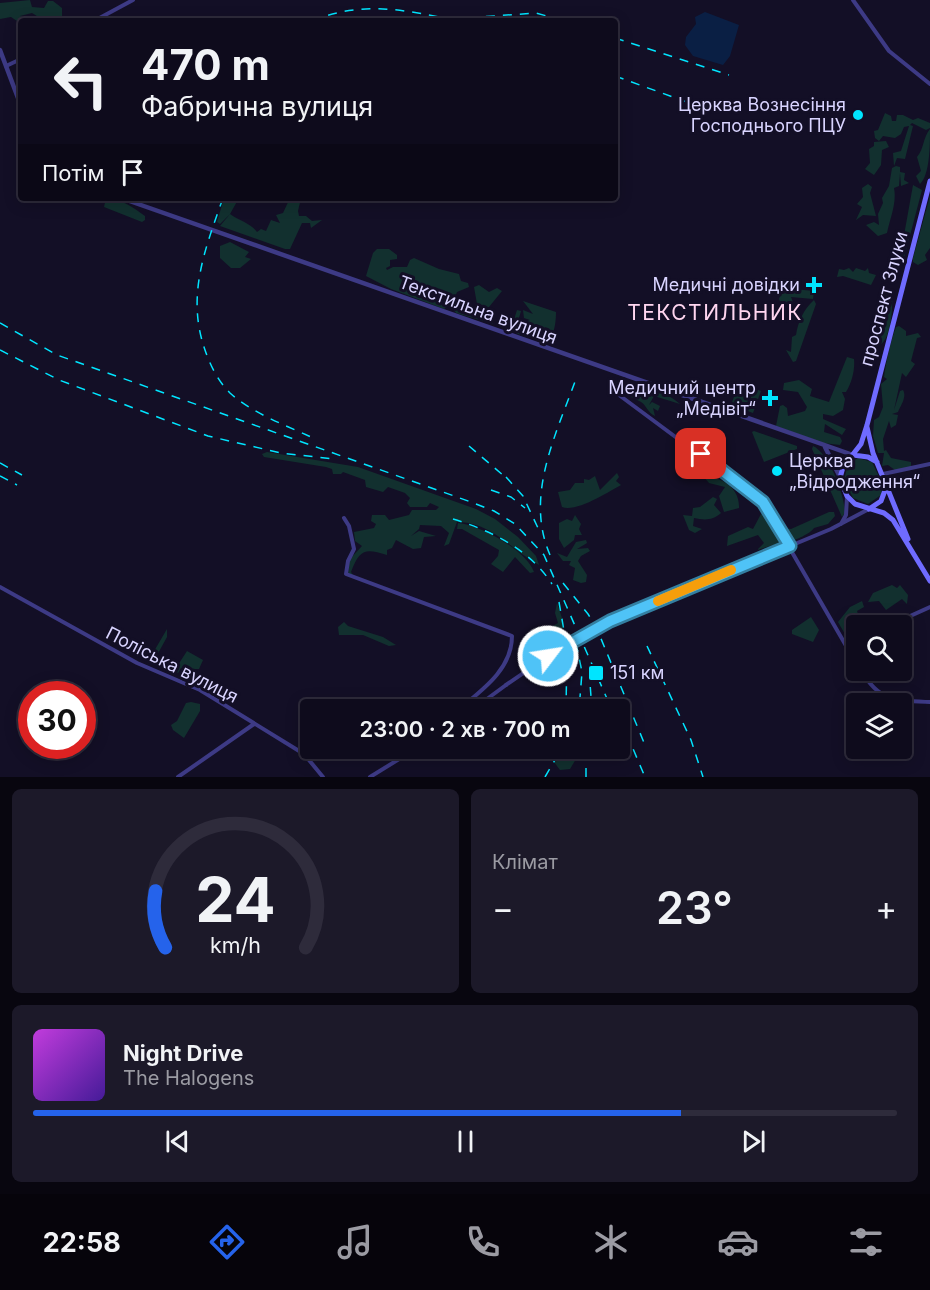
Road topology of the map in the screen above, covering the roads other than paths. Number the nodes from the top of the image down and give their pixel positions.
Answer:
1 (133, 0) edge
2 (854, 0) edge
3 (100, 18) edge
4 (0, 50) edge
5 (18, 60) edge
6 (6, 66) junction
7 (930, 84) edge
8 (18, 98) edge
9 (930, 181) edge
10 (129, 201) edge
11 (619, 394) dead end
12 (867, 425) junction
13 (825, 447) junction
14 (853, 455) junction
15 (878, 464) junction
16 (930, 464) edge
17 (883, 474) junction
18 (840, 478) junction
19 (886, 485) junction
20 (847, 496) junction
21 (869, 509) junction
22 (344, 518) dead end
23 (840, 525) junction
24 (909, 544) junction
25 (790, 546) junction
26 (930, 582) edge
27 (0, 587) edge
28 (930, 607) edge
29 (912, 615) edge
30 (845, 644) edge
31 (867, 681) edge
32 (472, 699) edge
33 (487, 699) edge
34 (930, 702) edge
35 (254, 724) junction
36 (399, 759) edge
37 (178, 777) edge
38 (323, 777) edge
39 (370, 777) edge

1 - 3 street
2 - 7 street
4 - 6 street
5 - 6 street
6 - 8 street
9 - 12 main road, проспект Злуки
10 - 13 street, Текстильна вулиця
11 - 25 street
12 - 14 main road, проспект Злуки
12 - 15 main road
13 - 14 street, Текстильна вулиця
13 - 18 street
14 - 15 main road
14 - 18 main road
15 - 17 main road
16 - 17 street
17 - 19 main road
18 - 20 main road
19 - 21 main road
19 - 24 main road
20 - 21 main road
20 - 23 street
21 - 23 street
21 - 24 main road
22 - 32 street
23 - 25 street
24 - 26 main road
25 - 30 street
25 - 33 street, bridge
27 - 35 street, Поліська вулиця
28 - 29 street
31 - 34 street
35 - 37 street
35 - 38 street, Поліська вулиця
36 - 39 street

